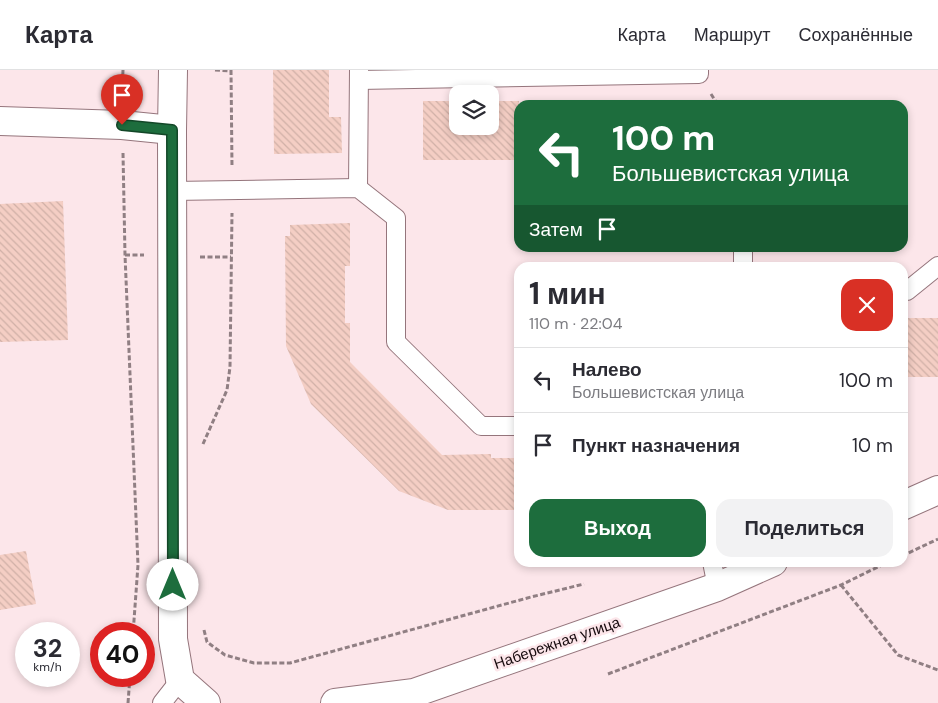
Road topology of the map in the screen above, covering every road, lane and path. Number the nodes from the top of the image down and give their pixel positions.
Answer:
1 (123, 70) edge
2 (173, 70) edge
3 (215, 70) edge
4 (231, 70) edge
5 (699, 70) edge
6 (359, 75) edge
7 (0, 121) edge
8 (122, 125) junction
9 (172, 130) junction
10 (358, 188) junction
11 (232, 190) junction
12 (172, 191) junction
13 (938, 266) edge
14 (908, 290) edge
15 (514, 426) edge
16 (203, 451) dead end
17 (938, 490) edge
18 (908, 503) edge
19 (938, 539) edge
20 (908, 553) edge
21 (750, 567) edge
22 (877, 567) edge
23 (714, 575) edge
24 (584, 584) dead end
25 (841, 584) junction
26 (134, 622) edge
27 (202, 625) dead end
28 (938, 670) edge
29 (608, 674) dead end
30 (180, 680) junction
31 (129, 687) edge
32 (128, 703) edge
33 (162, 703) edge
34 (206, 703) edge
35 (335, 703) edge

1 - 8 path
2 - 9 street
3 - 4 path
4 - 11 path
5 - 6 lane
6 - 10 lane
7 - 8 street
8 - 9 street
8 - 26 path
9 - 12 street
10 - 11 lane
10 - 15 lane
11 - 12 lane
11 - 16 path
12 - 30 street
13 - 14 lane
17 - 18 street
19 - 20 path
21 - 23 street, Набережная улица
22 - 25 path
23 - 35 street, Набережная улица
24 - 27 path
25 - 28 path
25 - 29 path
30 - 33 lane
30 - 34 street
31 - 32 path

